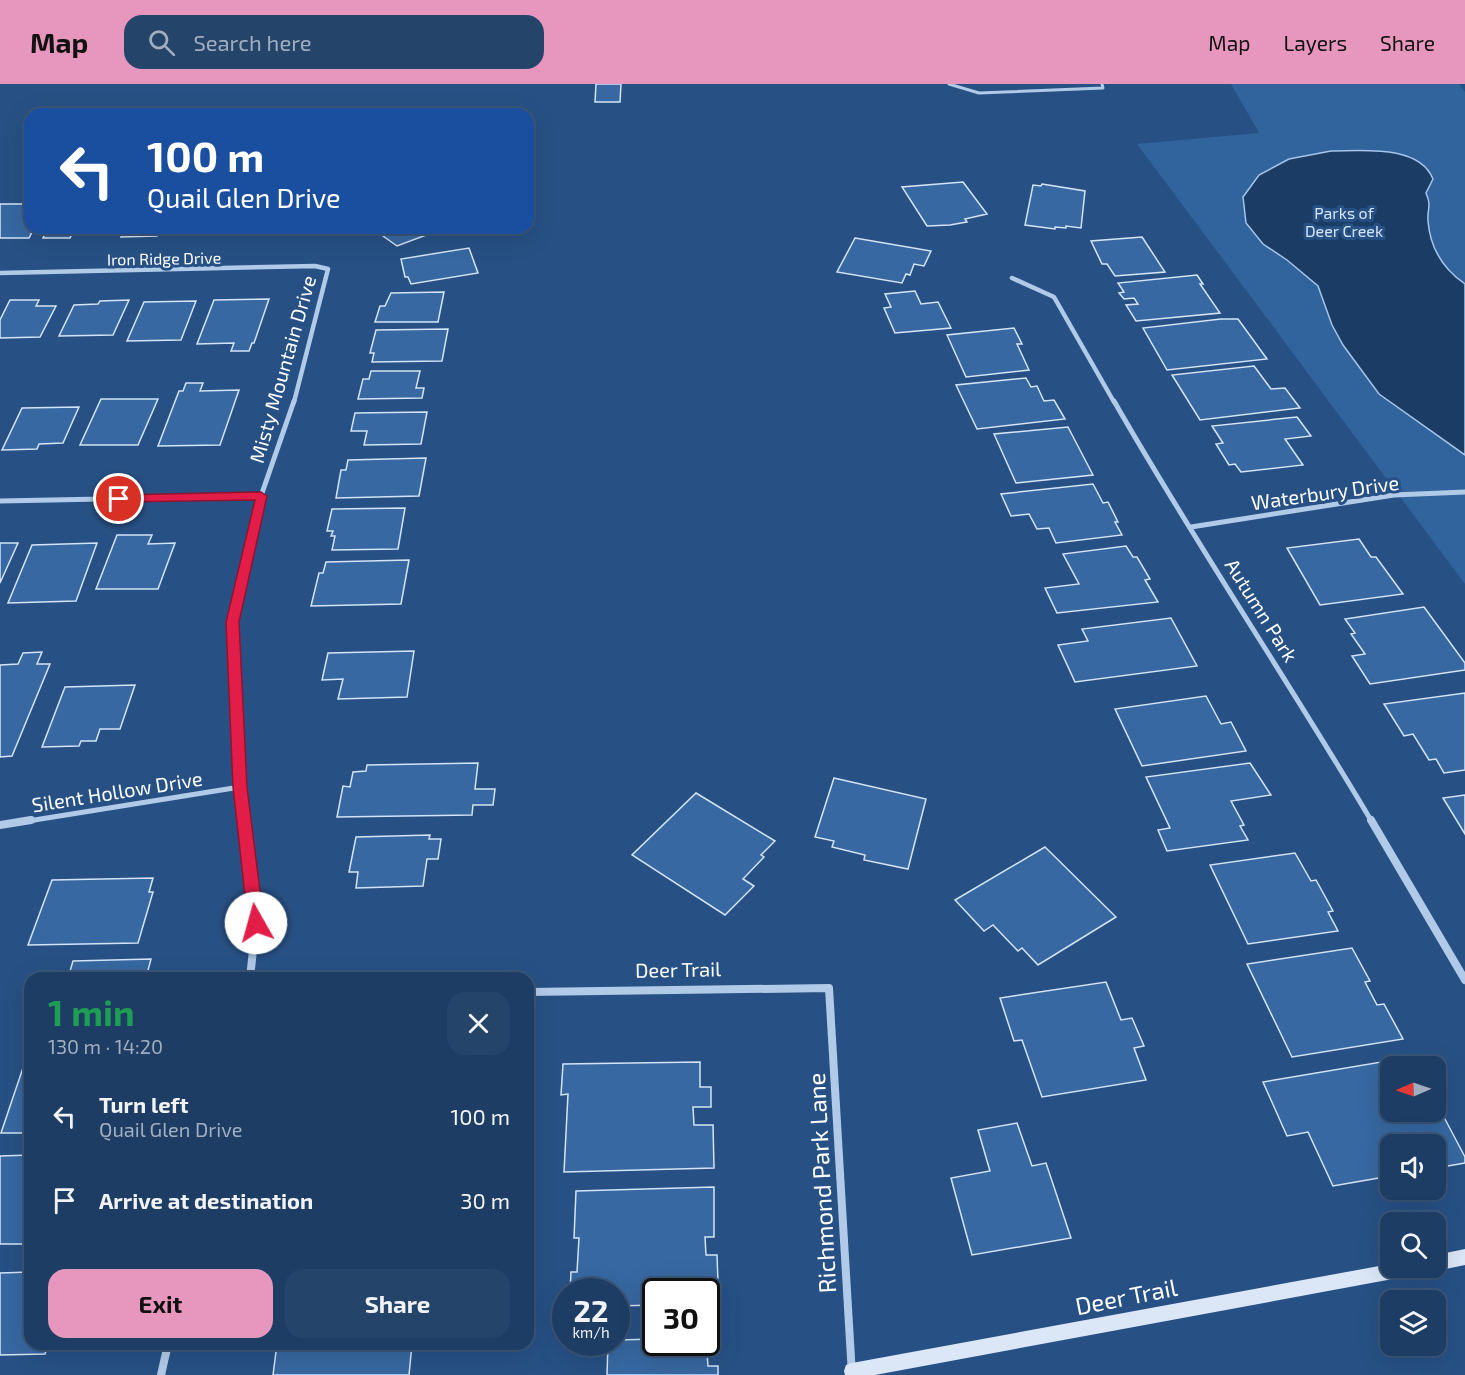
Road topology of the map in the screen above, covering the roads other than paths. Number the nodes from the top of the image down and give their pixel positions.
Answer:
1 (950, 84) edge
2 (1102, 84) edge
3 (328, 268) joint
4 (0, 273) edge
5 (1012, 278) dead end
6 (1465, 492) edge
7 (261, 496) junction
8 (0, 501) edge
9 (1191, 527) junction
10 (240, 787) junction
11 (0, 825) edge
12 (251, 972) edge
13 (1465, 980) edge
14 (830, 988) joint
15 (534, 992) edge
16 (1465, 1257) edge
17 (1446, 1261) edge
18 (1380, 1274) edge
19 (167, 1350) edge
20 (852, 1373) edge
21 (161, 1375) edge

1 - 2 lane
3 - 4 street, Iron Ridge Drive
3 - 7 street, Misty Mountain Drive
5 - 9 street, Autumn Park
6 - 9 street, Waterbury Drive
7 - 8 street
7 - 10 street, Misty Mountain Drive
9 - 13 street, Autumn Park
10 - 11 street, Silent Hollow Drive
10 - 12 street, Misty Mountain Drive
14 - 15 street, Deer Trail
14 - 20 street, Richmond Park Lane
16 - 17 street
18 - 20 street, Deer Trail
19 - 21 street

